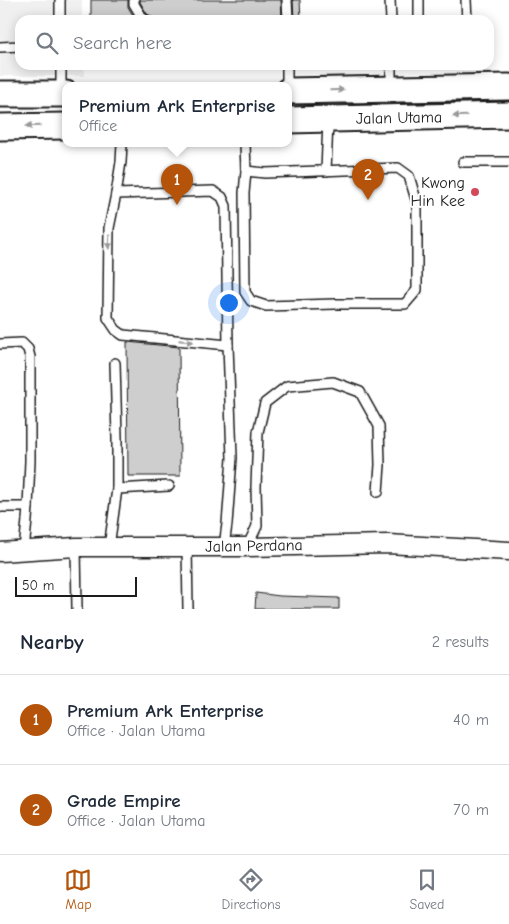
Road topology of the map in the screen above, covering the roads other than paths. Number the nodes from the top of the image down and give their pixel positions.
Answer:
1 (60, 0) edge
2 (134, 0) edge
3 (287, 0) edge
4 (390, 0) edge
5 (419, 0) edge
6 (466, 0) edge
7 (60, 15) edge
8 (141, 15) edge
9 (288, 15) edge
10 (391, 15) edge
11 (419, 15) edge
12 (466, 15) edge
13 (15, 46) edge
14 (0, 48) edge
15 (391, 70) edge
16 (509, 87) edge
17 (391, 89) junction
18 (292, 91) edge
19 (0, 94) edge
20 (62, 94) edge
21 (509, 115) edge
22 (328, 119) junction
23 (292, 120) edge
24 (62, 126) edge
25 (0, 127) edge
26 (122, 147) edge
27 (245, 147) edge
28 (463, 162) dead end
29 (509, 162) edge
30 (246, 170) junction
31 (326, 171) junction
32 (116, 194) junction
33 (0, 344) edge
34 (228, 345) junction
35 (115, 363) dead end
36 (169, 486) dead end
37 (117, 489) junction
38 (378, 492) dead end
39 (0, 507) edge
40 (28, 507) junction
41 (76, 546) junction
42 (109, 547) junction
43 (187, 547) junction
44 (224, 547) junction
45 (247, 547) junction
46 (24, 550) junction
47 (509, 551) edge
48 (0, 552) edge
49 (77, 609) edge
50 (188, 609) edge

1 - 7 lane
2 - 8 lane
3 - 9 lane
4 - 10 lane
5 - 11 lane
6 - 12 lane
13 - 14 lane
15 - 17 lane
16 - 17 main road, Jalan Utama
18 -> 17 main road, Jalan Utama
19 - 20 main road
21 -> 22 main road, Jalan Utama
22 - 23 main road, Jalan Utama
22 - 31 lane
24 -> 25 main road
26 - 32 lane
27 - 30 lane
28 - 29 lane
30 - 31 lane
30 - 31 lane
32 -> 34 lane
32 - 34 lane
33 - 40 lane
34 - 44 lane
35 - 37 lane
36 - 37 lane
37 - 42 lane
38 - 45 lane
39 - 40 lane
40 - 46 lane
41 - 42 street, Jalan Perdana
41 - 46 street, Jalan Perdana
41 - 49 lane
42 - 43 street, Jalan Perdana
43 - 44 street, Jalan Perdana
43 - 50 lane
44 - 45 street, Jalan Perdana
45 - 47 street, Jalan Perdana
46 - 48 street, Jalan Perdana

